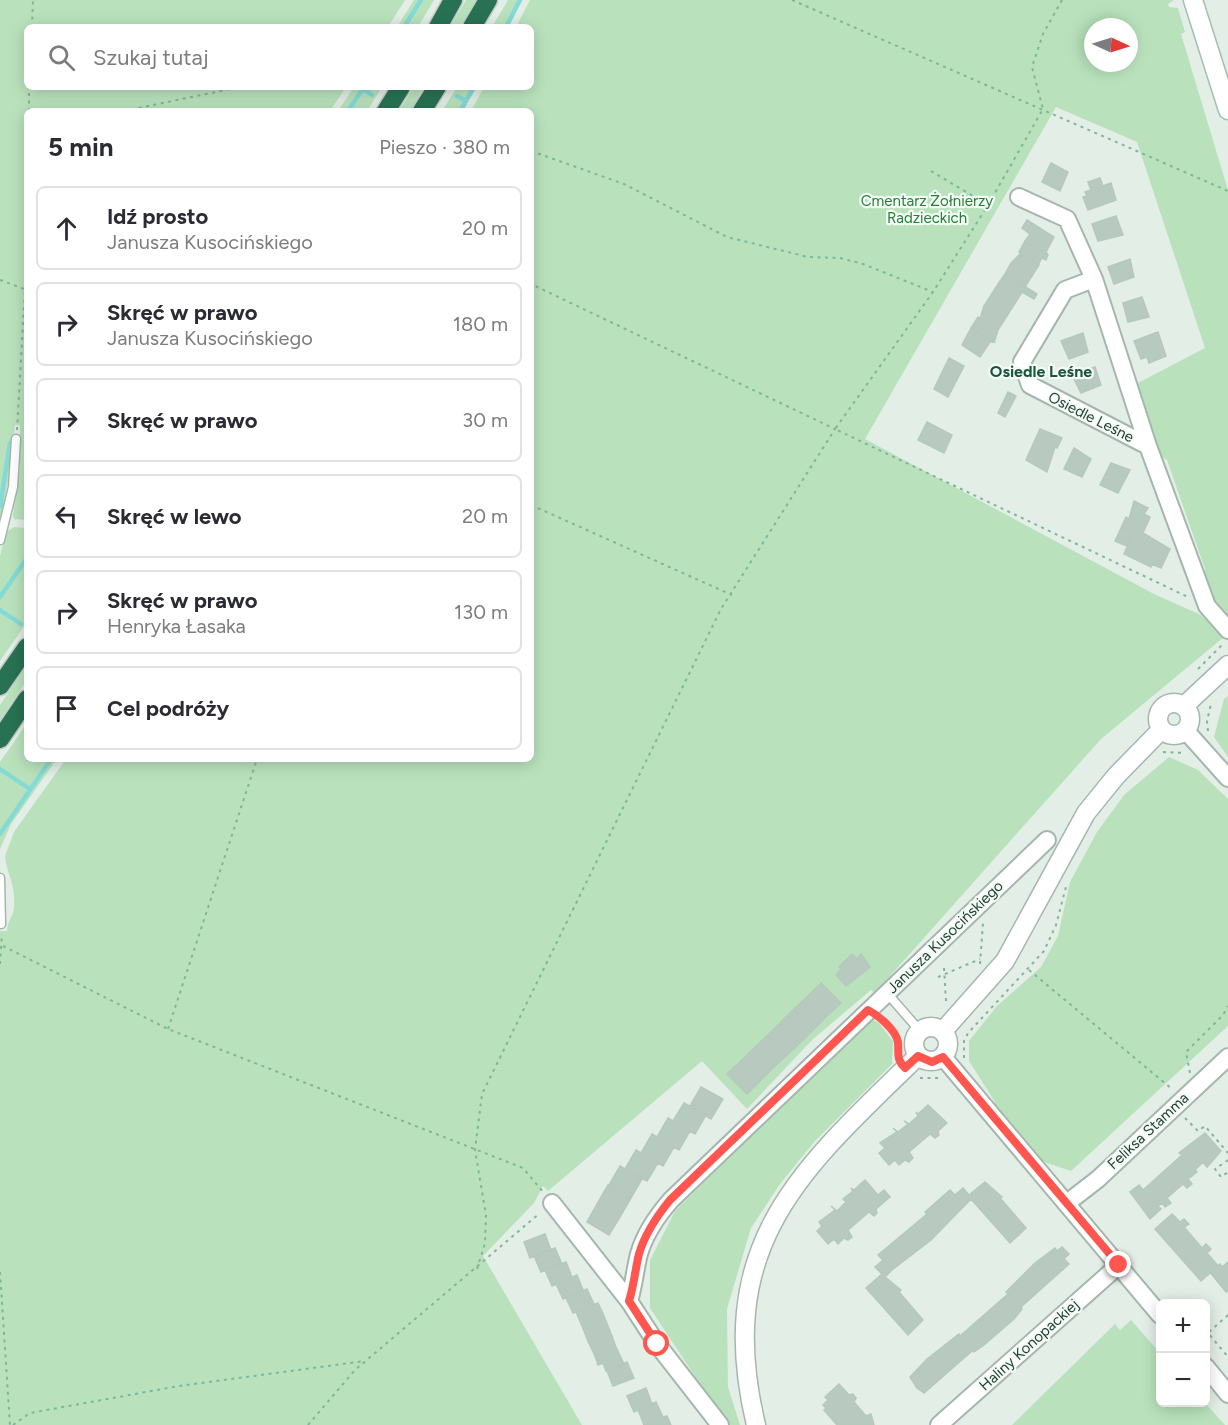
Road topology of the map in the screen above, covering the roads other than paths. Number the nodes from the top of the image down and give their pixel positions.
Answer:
1 (453, 0) edge
2 (488, 0) edge
3 (1192, 0) edge
4 (440, 24) edge
5 (474, 24) edge
6 (399, 90) edge
7 (435, 90) edge
8 (388, 108) edge
9 (424, 108) edge
10 (1228, 110) edge
11 (1019, 197) dead end
12 (1094, 279) junction
13 (16, 439) road end
14 (1149, 446) junction
15 (0, 540) edge
16 (1228, 630) edge
17 (24, 651) edge
18 (1228, 665) edge
19 (0, 686) edge
20 (24, 703) edge
21 (1184, 706) junction
22 (1161, 730) junction
23 (1186, 731) junction
24 (0, 739) edge
25 (1228, 778) edge
26 (1047, 840) dead end
27 (0, 878) edge
28 (1, 924) edge
29 (887, 993) junction
30 (920, 1031) junction
31 (943, 1031) junction
32 (943, 1057) junction
33 (1228, 1057) edge
34 (911, 1062) junction
35 (552, 1203) road end
36 (1067, 1203) junction
37 (1119, 1265) junction
38 (629, 1301) junction
39 (1156, 1309) edge
40 (1210, 1373) edge
41 (1228, 1394) edge
42 (720, 1425) edge
43 (756, 1425) edge
44 (939, 1425) edge

1 - 4 highway
2 - 5 highway
3 - 10 street
6 - 8 highway
7 - 9 highway
11 - 12 street, Osiedle Leśne
12 - 14 street, Osiedle Leśne
12 - 14 street, Osiedle Leśne
13 - 15 lane
14 - 16 street, Osiedle Leśne
17 - 19 highway
18 - 21 street
20 - 24 highway
21 - 22 street
21 - 23 street
22 - 23 street
22 - 31 street
23 - 25 street
26 - 29 street, Janusza Kusocińskiego
27 - 28 lane
29 - 30 lane
29 - 38 street, Janusza Kusocińskiego
30 - 31 street
30 - 34 street
31 - 32 street
32 - 34 street
32 - 36 street
33 - 36 street, Feliksa Stamma
34 - 43 street
35 - 38 street
36 - 37 street
37 - 39 street
37 - 44 street, Haliny Konopackiej
38 - 42 street
40 - 41 street

